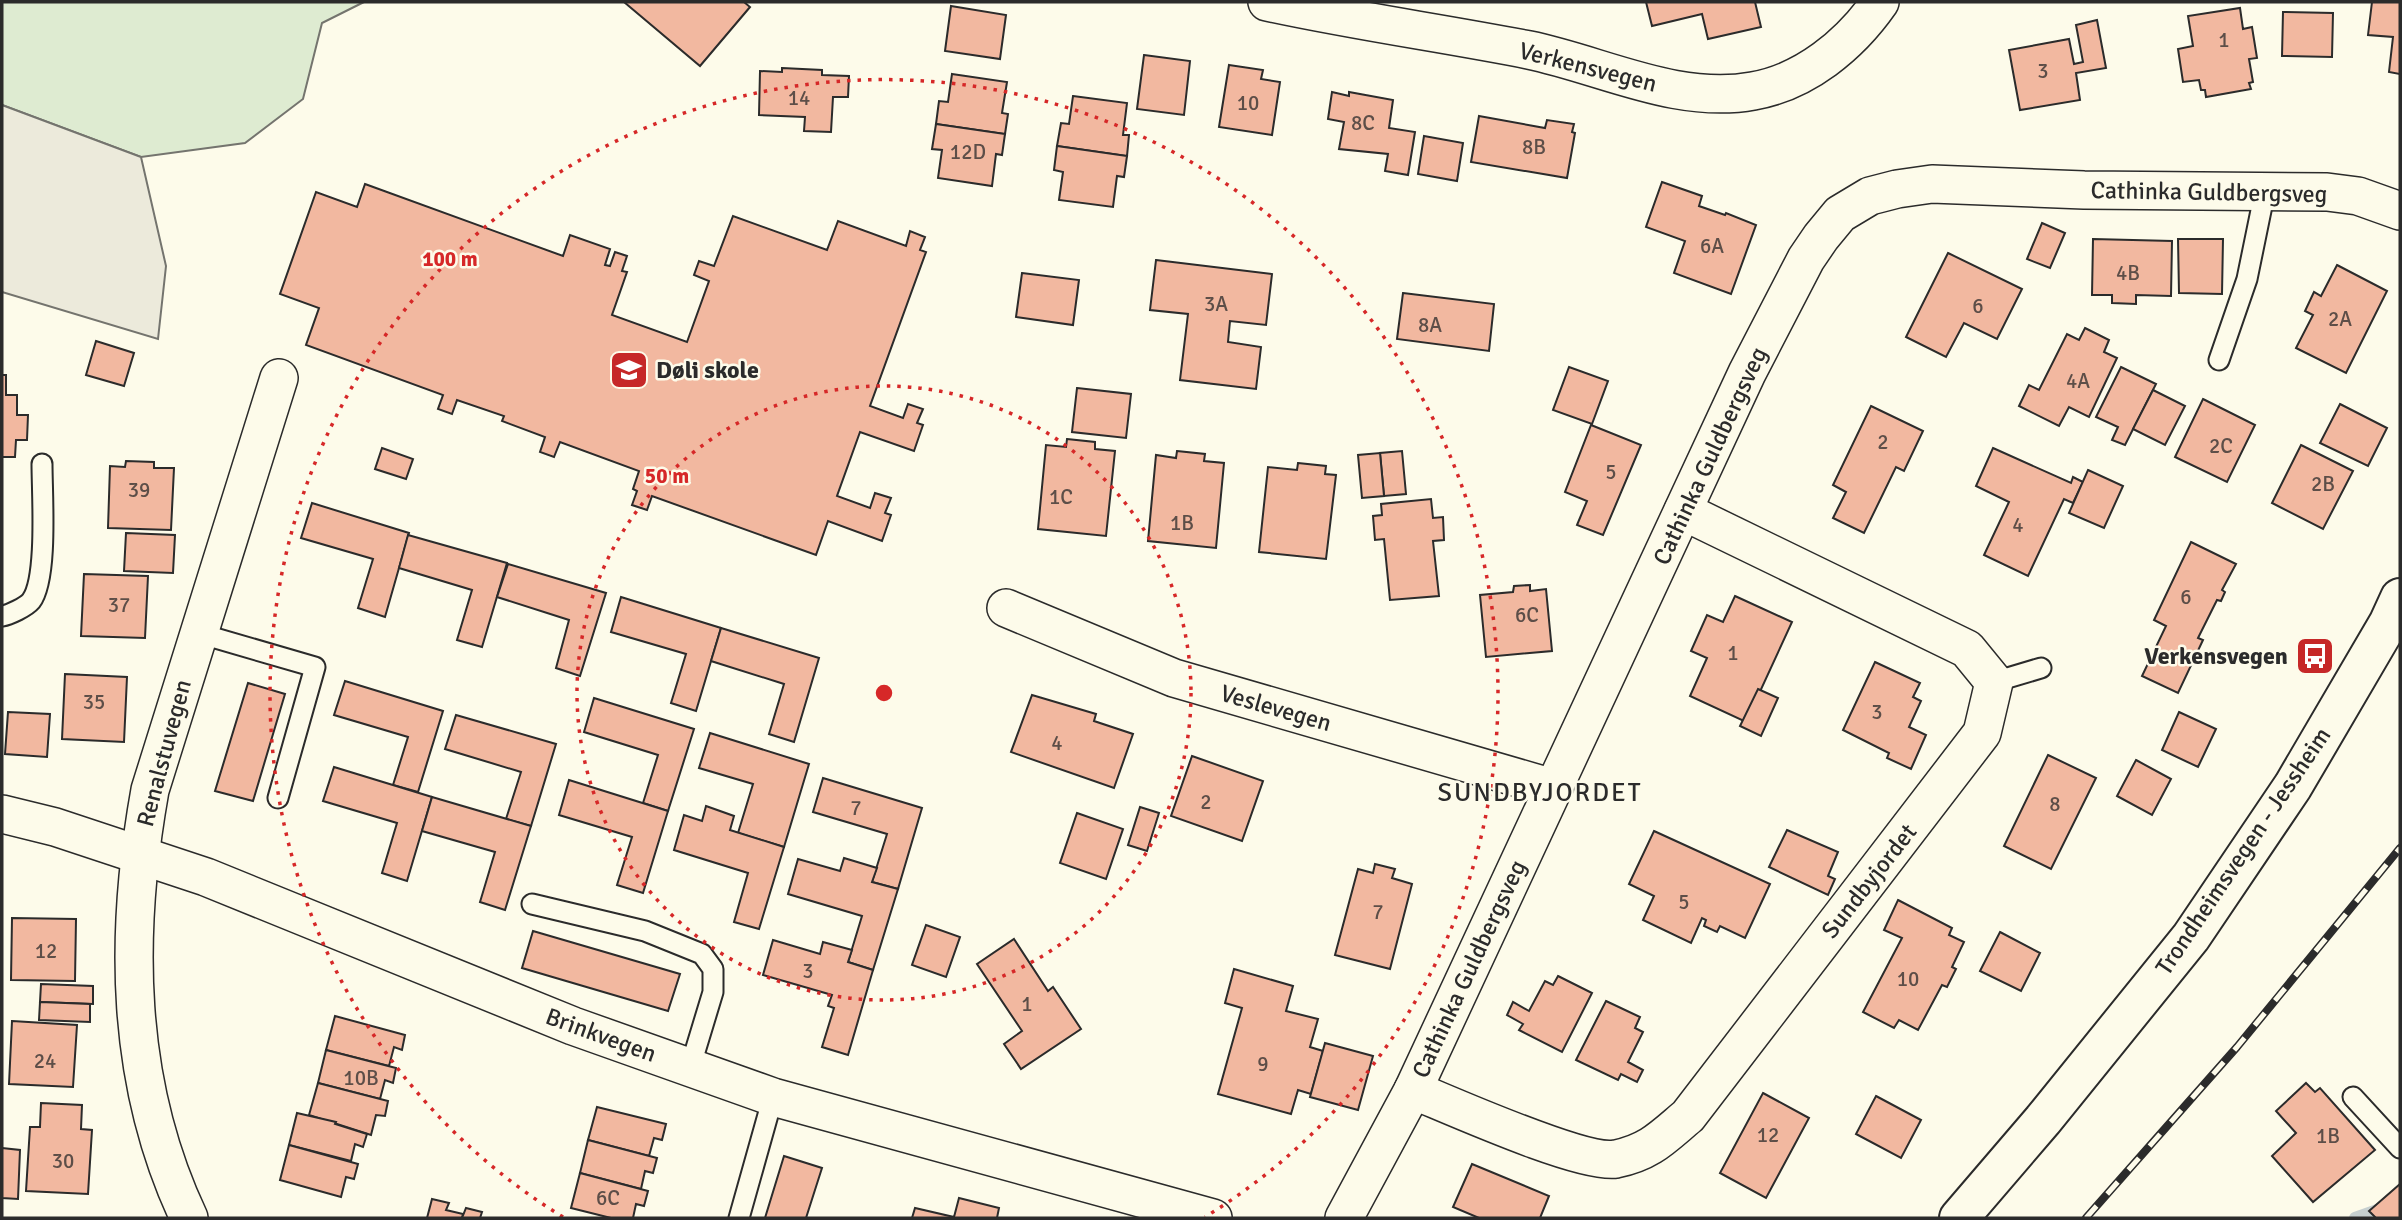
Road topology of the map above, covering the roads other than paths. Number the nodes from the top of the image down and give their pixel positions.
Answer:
1 (1267, 2) edge
2 (1880, 2) edge
3 (2265, 191) junction
4 (2400, 211) edge
5 (2219, 360) dead end
6 (279, 378) dead end
7 (42, 464) dead end
8 (1683, 511) junction
9 (2400, 598) edge
10 (1006, 607) dead end
11 (2, 616) edge
12 (198, 633) junction
13 (2041, 668) dead end
14 (1994, 682) junction
15 (1553, 788) junction
16 (278, 798) dead end
17 (2, 814) edge
18 (138, 856) junction
19 (532, 904) dead end
20 (690, 1068) junction
21 (1413, 1090) junction
22 (773, 1097) junction
23 (2353, 1097) dead end
24 (2400, 1147) edge
25 (189, 1218) edge
26 (739, 1218) edge
27 (1213, 1218) edge
28 (1344, 1218) edge
29 (1959, 1218) edge

1 - 2 street, Verkensvegen
3 - 4 street, Cathinka Guldbergsveg
3 - 5 lane
3 - 8 street, Cathinka Guldbergsveg
6 - 12 street, Renalstuvegen
7 - 11 lane
8 - 14 street
8 - 15 street, Cathinka Guldbergsveg
9 - 29 main road, Trondheimsvegen - Jessheim
10 - 15 street, Veslevegen
12 - 16 lane
12 - 18 street, Renalstuvegen
13 - 14 lane
14 - 21 street, Sundbyjordet
15 - 21 street, Cathinka Guldbergsveg
17 - 18 street, Brinkvegen
18 - 20 street, Brinkvegen
18 - 25 street, Renalstuvegen
19 - 20 lane
20 - 22 street, Brinkvegen
21 - 28 street, Cathinka Guldbergsveg
22 - 26 lane
22 - 27 street, Brinkvegen
23 - 24 lane

